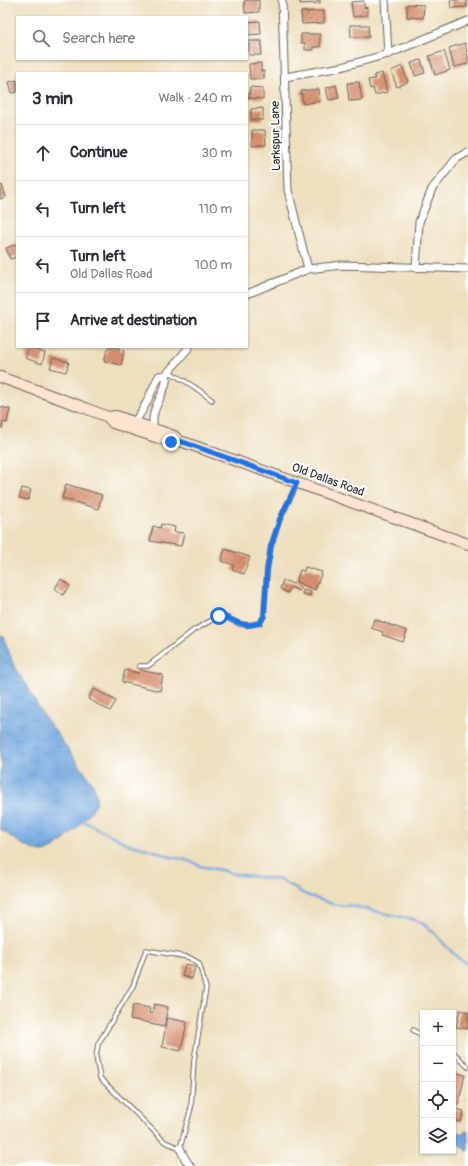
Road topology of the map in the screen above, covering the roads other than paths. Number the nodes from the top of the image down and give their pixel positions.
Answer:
1 (282, 0) edge
2 (385, 0) edge
3 (468, 21) edge
4 (388, 54) junction
5 (285, 78) junction
6 (468, 152) edge
7 (416, 268) junction
8 (308, 269) junction
9 (468, 269) edge
10 (248, 294) edge
11 (188, 348) edge
12 (167, 373) junction
13 (0, 377) edge
14 (212, 400) dead end
15 (108, 417) junction
16 (134, 422) junction
17 (154, 428) junction
18 (179, 441) junction
19 (297, 483) junction
20 (468, 544) edge
21 (140, 666) dead end
22 (413, 1030) dead end
23 (420, 1034) edge
24 (456, 1055) edge
25 (468, 1067) edge
26 (180, 1148) junction
27 (190, 1166) edge

1 - 5 street, Larkspur Lane
2 - 4 street
3 - 4 street
4 - 5 street
5 - 8 street, Larkspur Lane
6 - 7 street
7 - 8 street
7 - 9 street
8 - 10 street
11 - 12 street
12 - 14 lane
12 - 16 street
12 - 17 street
13 - 15 main road, Old Dallas Road
15 - 16 main road, Old Dallas Road
15 - 18 main road, Old Dallas Road
16 - 17 main road, Old Dallas Road
17 - 18 main road, Old Dallas Road
18 - 19 main road, Old Dallas Road
19 - 20 main road, Old Dallas Road
19 - 21 lane
22 - 23 lane
24 - 25 lane
26 - 26 lane
26 - 27 street

